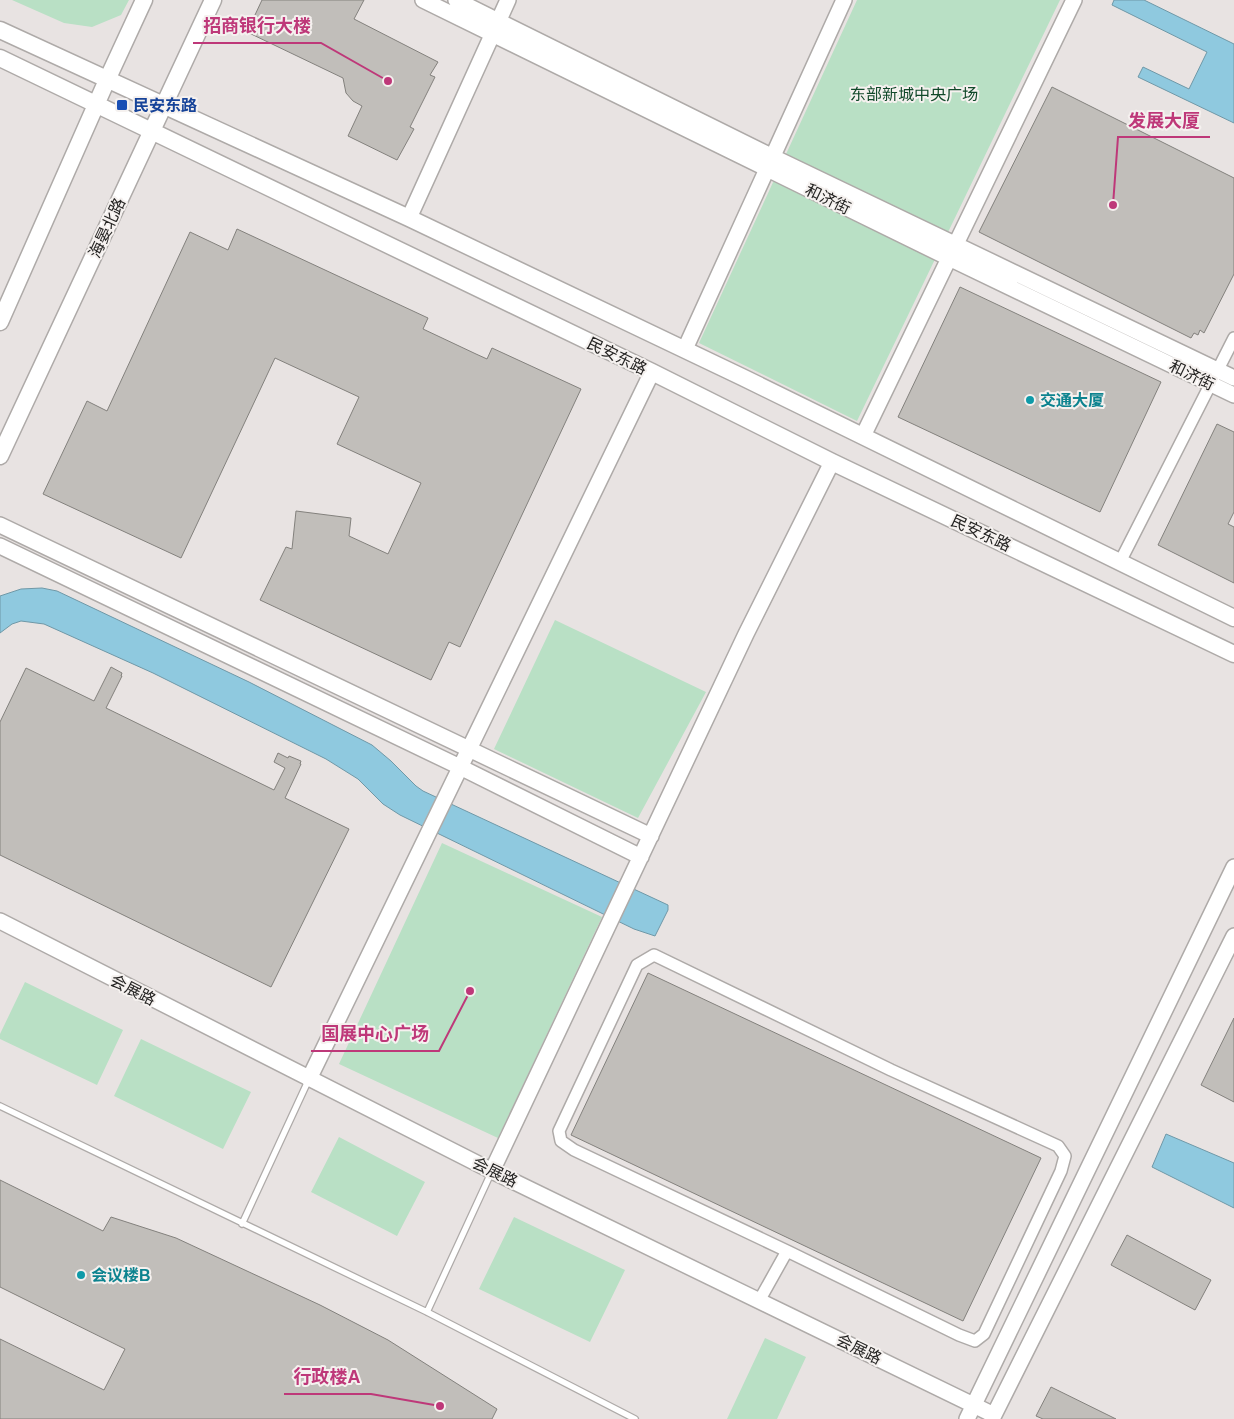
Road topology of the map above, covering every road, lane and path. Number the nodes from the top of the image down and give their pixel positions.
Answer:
1 (144, 0) edge
2 (213, 0) edge
3 (423, 0) edge
4 (456, 0) edge
5 (508, 0) edge
6 (844, 0) edge
7 (1074, 0) edge
8 (498, 21) junction
9 (0, 30) edge
10 (491, 35) junction
11 (0, 58) edge
12 (107, 80) junction
13 (96, 104) junction
14 (163, 106) junction
15 (152, 131) junction
16 (771, 163) junction
17 (409, 218) junction
18 (956, 244) junction
19 (948, 258) junction
20 (0, 322) edge
21 (1234, 338) edge
22 (685, 349) junction
23 (1218, 370) junction
24 (652, 372) junction
25 (1234, 378) edge
26 (1211, 384) junction
27 (1234, 395) edge
28 (863, 436) junction
29 (0, 456) edge
30 (832, 462) junction
31 (0, 525) edge
32 (0, 546) edge
33 (1120, 562) junction
34 (1234, 618) edge
35 (1234, 654) edge
36 (468, 749) junction
37 (460, 767) junction
38 (651, 836) junction
39 (641, 856) junction
40 (1234, 867) edge
41 (0, 921) edge
42 (1234, 936) edge
43 (309, 1079) junction
44 (0, 1106) edge
45 (492, 1171) junction
46 (242, 1224) junction
47 (787, 1251) junction
48 (759, 1301) junction
49 (427, 1312) junction
50 (974, 1405) junction
51 (993, 1417) edge
52 (636, 1419) edge
53 (967, 1419) edge

1 - 12 main road
2 - 14 main road, 海晏北路
3 - 10 street, 和济街
4 - 8 street, 和济街
5 - 8 street
6 - 16 street
7 - 18 street
8 - 10 street
8 - 16 street, 和济街
9 - 12 main road
10 - 16 street, 和济街
10 - 17 street
11 - 13 main road, 民安东路
12 - 13 main road
12 - 14 main road
13 - 15 main road, 民安东路
13 - 20 main road
14 - 15 main road, 海晏北路
14 - 17 main road
15 - 24 main road, 民安东路
15 - 29 main road, 海晏北路
16 - 18 street, 和济街
16 - 19 street, 和济街
16 - 22 street
17 - 22 main road
18 - 19 street
18 - 23 street, 和济街
19 - 26 street, 和济街
19 - 28 street
21 - 23 street
22 - 28 main road
23 - 25 street, 和济街
23 - 26 street
24 - 30 main road, 民安东路
24 - 36 street
26 - 27 street, 和济街
26 - 33 street
28 - 33 main road
30 - 35 main road, 民安东路
30 - 38 street
31 - 36 street
32 - 37 street
33 - 34 main road
36 - 37 street
36 - 38 street
37 - 39 street
37 - 43 street
38 - 39 street
39 - 45 street
40 - 50 street
41 - 43 street, 会展路
42 - 51 street
43 - 45 street, 会展路
43 - 46 lane
44 - 46 lane
45 - 48 street, 会展路
45 - 49 lane
46 - 49 lane
47 - 47 street
47 - 48 street
48 - 50 street, 会展路
49 - 52 lane
50 - 51 street, 会展路
50 - 53 street

